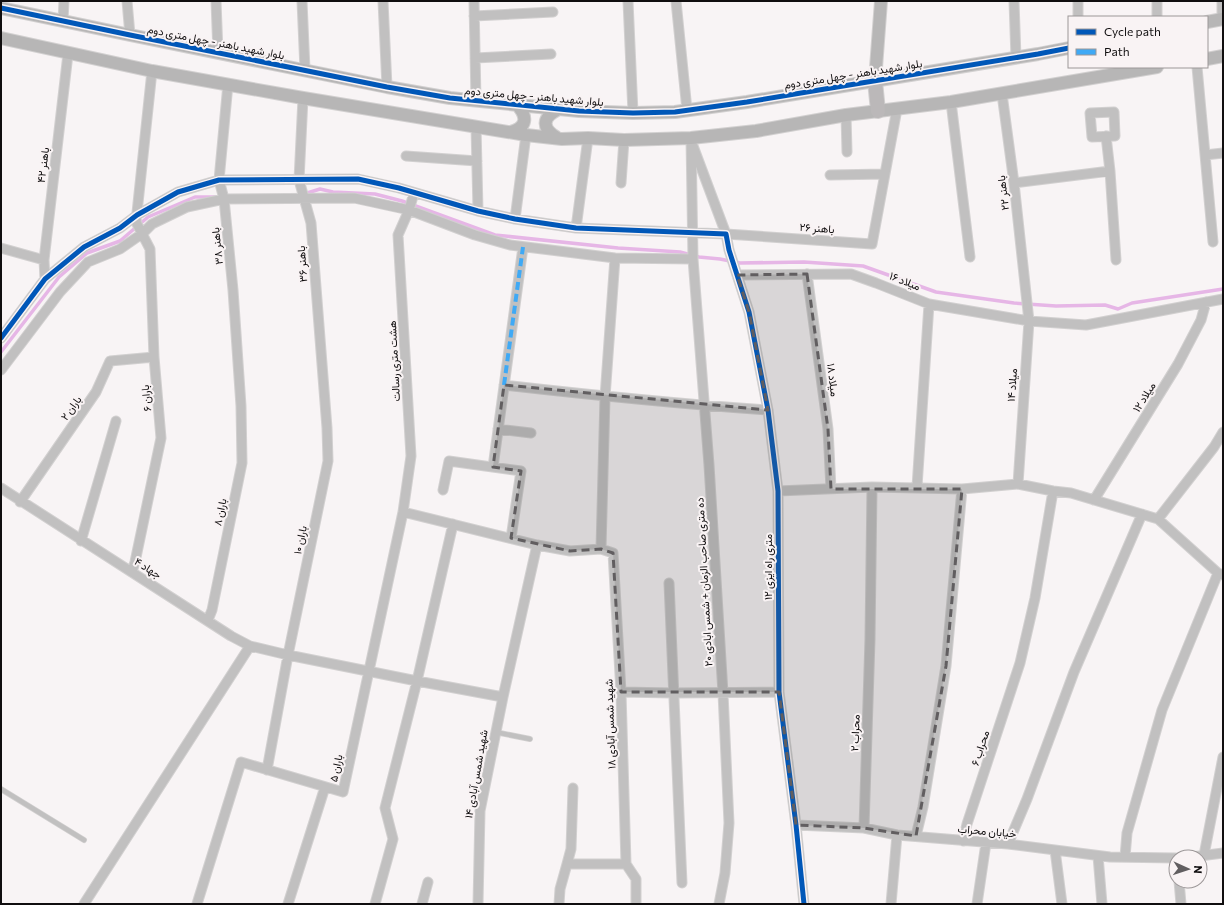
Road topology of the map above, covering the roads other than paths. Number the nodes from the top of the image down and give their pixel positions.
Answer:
1 (64, 1) edge
2 (127, 1) edge
3 (216, 1) edge
4 (302, 1) edge
5 (383, 1) edge
6 (474, 1) edge
7 (628, 1) edge
8 (676, 1) edge
9 (881, 1) edge
10 (1014, 1) edge
11 (1078, 1) edge
12 (1157, 1) edge
13 (1222, 1) edge
14 (1, 8) edge
15 (553, 12) dead end
16 (474, 16) junction
17 (1078, 16) edge
18 (1157, 16) edge
19 (1222, 19) edge
20 (63, 21) junction
21 (1208, 22) edge
22 (130, 35) junction
23 (1, 38) edge
24 (1068, 48) edge
25 (218, 52) junction
26 (68, 54) junction
27 (551, 54) dead end
28 (1223, 56) edge
29 (475, 58) junction
30 (1016, 58) junction
31 (1208, 59) edge
32 (1151, 68) edge
33 (1197, 68) edge
34 (305, 70) junction
35 (152, 71) junction
36 (875, 80) junction
37 (228, 84) junction
38 (387, 87) junction
39 (1002, 94) junction
40 (303, 98) junction
41 (476, 101) junction
42 (951, 102) junction
43 (518, 105) junction
44 (897, 109) junction
45 (557, 110) junction
46 (687, 110) junction
47 (878, 111) junction
48 (633, 113) junction
49 (846, 115) junction
50 (476, 126) junction
51 (511, 132) junction
52 (526, 135) junction
53 (1106, 136) dead end
54 (556, 137) junction
55 (588, 138) junction
56 (691, 138) junction
57 (624, 140) junction
58 (847, 152) dead end
59 (1223, 153) edge
60 (1205, 155) junction
61 (406, 156) dead end
62 (477, 161) junction
63 (1110, 170) junction
64 (885, 174) junction
65 (830, 175) dead end
66 (219, 180) junction
67 (300, 180) junction
68 (622, 183) dead end
69 (1014, 183) junction
70 (414, 193) junction
71 (305, 198) junction
72 (224, 199) junction
73 (409, 210) junction
74 (478, 211) junction
75 (515, 219) junction
76 (139, 225) junction
77 (576, 228) junction
78 (692, 232) junction
79 (726, 234) junction
80 (1213, 242) dead end
81 (523, 246) junction
82 (1, 248) edge
83 (970, 257) dead end
84 (615, 258) junction
85 (693, 259) junction
86 (44, 260) junction
87 (1116, 260) dead end
88 (736, 272) junction
89 (808, 274) junction
90 (44, 279) junction
91 (1026, 288) joint
92 (1223, 299) edge
93 (1206, 302) junction
94 (929, 304) junction
95 (1029, 321) junction
96 (1, 338) edge
97 (154, 357) junction
98 (1, 370) edge
99 (504, 385) junction
100 (605, 396) junction
101 (242, 406) joint
102 (705, 406) junction
103 (768, 410) junction
104 (116, 420) dead end
105 (327, 428) joint
106 (498, 429) junction
107 (1223, 432) edge
108 (531, 433) dead end
109 (493, 467) junction
110 (1018, 484) junction
111 (917, 487) junction
112 (1, 488) edge
113 (872, 488) junction
114 (831, 489) junction
115 (962, 489) junction
116 (443, 490) dead end
117 (1053, 491) junction
118 (778, 492) junction
119 (1094, 500) junction
120 (20, 502) junction
121 (403, 512) junction
122 (1142, 514) junction
123 (1158, 519) junction
124 (453, 524) junction
125 (511, 538) junction
126 (81, 541) junction
127 (537, 545) junction
128 (601, 549) junction
129 (132, 572) junction
130 (1221, 574) edge
131 (669, 583) dead end
132 (208, 620) junction
133 (250, 646) junction
134 (288, 655) junction
135 (369, 672) junction
136 (417, 681) junction
137 (621, 692) junction
138 (779, 692) junction
139 (673, 693) junction
140 (723, 693) junction
141 (503, 697) junction
142 (495, 732) junction
143 (530, 739) dead end
144 (1223, 757) edge
145 (267, 770) junction
146 (325, 787) junction
147 (573, 788) dead end
148 (1, 789) edge
149 (796, 825) junction
150 (864, 828) junction
151 (897, 835) junction
152 (916, 836) junction
153 (84, 840) dead end
154 (963, 841) junction
155 (986, 843) junction
156 (1008, 844) junction
157 (1205, 849) edge
158 (1056, 850) junction
159 (1223, 853) edge
160 (1208, 855) edge
161 (1098, 856) junction
162 (1125, 857) junction
163 (1168, 858) edge
164 (567, 864) junction
165 (626, 864) junction
166 (428, 882) dead end
167 (682, 883) dead end
168 (1180, 889) edge
169 (84, 904) edge
170 (197, 904) edge
171 (288, 904) edge
172 (375, 904) edge
173 (422, 904) edge
174 (478, 904) edge
175 (559, 904) edge
176 (636, 904) edge
177 (719, 904) edge
178 (804, 904) edge
179 (891, 904) edge
180 (977, 904) edge
181 (1062, 904) edge
182 (1102, 904) edge
183 (1181, 904) edge

1 - 20 street
2 - 22 street
3 - 25 street
4 - 34 street
5 - 38 street
6 - 16 street
7 - 48 street
8 - 46 street
9 - 36 street
10 - 30 street
11 - 17 street
12 - 18 street
13 - 19 street
14 - 20 street, بلوار شهید باهنر - چهل متری دوم
15 - 16 street
16 - 29 street
19 - 21 street
20 - 22 street, بلوار شهید باهنر - چهل متری دوم
22 - 25 street, بلوار شهید باهنر - چهل متری دوم
23 - 26 street
24 - 30 street, بلوار شهید باهنر - چهل متری دوم
25 - 34 street, بلوار شهید باهنر - چهل متری دوم
26 - 35 street
26 - 86 street, باهنر ۴۲
27 - 29 street
28 - 31 street
29 - 41 street
30 - 36 street, بلوار شهید باهنر - چهل متری دوم
32 - 39 street
33 - 60 street
34 - 38 street, بلوار شهید باهنر - چهل متری دوم
35 - 37 street
35 - 76 street
36 - 46 street, بلوار شهید باهنر - چهل متری دوم
36 - 47 main road
37 - 40 street
37 - 66 street, باهنر ۳۸
38 - 41 street, بلوار شهید باهنر - چهل متری دوم
39 - 42 street
39 - 69 street, باهنر ۲۲
40 - 50 street
40 - 67 street, باهنر ۳۶
41 - 43 street, بلوار شهید باهنر - چهل متری دوم
42 - 44 street
42 - 83 street
43 - 45 street, بلوار شهید باهنر - چهل متری دوم
43 - 51 street
44 - 47 street
44 - 64 street, باهنر ۲۶
45 - 48 street, بلوار شهید باهنر - چهل متری دوم
45 - 54 street
46 - 48 street, بلوار شهید باهنر - چهل متری دوم
47 - 49 street
49 - 56 street
49 - 58 street
50 - 51 street
50 - 62 street
51 - 52 street
52 - 54 street
52 - 75 street
53 - 63 street
54 - 55 street
55 - 57 street
55 - 77 street
56 - 57 street
56 - 78 street, ده متری صاحب الزمان + شمس ابادی ۲۰
56 - 79 street
57 - 68 street
59 - 60 street
60 - 80 street
61 - 62 street
62 - 74 street
63 - 69 street
63 - 87 street
64 - 65 street
64 - 79 street, باهنر ۲۶
66 - 67 street
66 - 72 street, باهنر ۳۸
66 - 76 street
67 - 70 street
67 - 71 street, باهنر ۳۶
69 - 91 street, باهنر ۲۲
70 - 73 street, هشت متری رسالت
70 - 74 street
71 - 72 street
71 - 73 street
71 - 105 street, باهنر ۳۶
72 - 76 street
72 - 101 street, باهنر ۳۸
73 - 81 street
73 - 121 street, هشت متری رسالت
74 - 75 street
75 - 77 street
76 - 90 street
76 - 97 street, باران ۶
76 - 98 street
77 - 78 street
78 - 79 street
78 - 85 street, ده متری صاحب الزمان + شمس ابادی ۲۰
79 - 88 street, ۱۲ متری راه ایزی
81 - 84 street
81 - 99 street
82 - 86 street
84 - 85 street
84 - 100 street
85 - 102 street, ده متری صاحب الزمان + شمس ابادی ۲۰
86 - 90 street, باهنر ۴۲
88 - 89 street, میلاد ۱۶
88 - 103 street, ۱۲ متری راه ایزی
89 - 94 street, میلاد ۱۶
89 - 114 street, میلاد ۱۸
90 - 96 street
91 - 95 street, میلاد ۱۴
92 - 93 street
93 - 95 street
93 - 119 street, میلاد ۱۲
94 - 95 street
94 - 111 street, میلاد ۱۶
95 - 110 street, میلاد ۱۴
97 - 120 street, باران ۲
97 - 129 street, باران ۶
99 - 100 street
99 - 106 street
100 - 102 street
100 - 128 street
101 - 132 street, باران ۸
102 - 103 street
102 - 140 street, ده متری صاحب الزمان + شمس ابادی ۲۰
103 - 118 street, ۱۲ متری راه ایزی
104 - 126 street
105 - 134 street, باران ۱۰
106 - 108 street
106 - 109 street
107 - 123 street
109 - 116 street
109 - 125 street
110 - 115 street
110 - 117 street
111 - 113 street
111 - 115 street
112 - 120 street, جهاد ۴
113 - 114 street
113 - 150 street, محراب ۲
114 - 118 street
115 - 152 street
117 - 119 street
117 - 154 street, محراب ۶
118 - 138 street, ۱۲ متری راه ایزی
119 - 122 street
120 - 126 street, جهاد ۴
121 - 124 street
121 - 135 street, هشت متری رسالت
122 - 123 street
122 - 156 street
123 - 130 street
124 - 125 street
124 - 136 street
125 - 127 street
126 - 129 street, جهاد ۴
127 - 128 street
127 - 141 street, شهید شمس آبادی ۱۴
128 - 137 street, شهید شمس آبادی ۱۸
129 - 132 street, جهاد ۴
130 - 162 street
131 - 139 street
132 - 133 street, جهاد ۴
133 - 134 street, جهاد ۴
133 - 169 street
134 - 135 street, جهاد ۴
134 - 145 street, باران ۱۰
135 - 136 street, جهاد ۴
135 - 146 street, باران ۵
136 - 141 street, جهاد ۴
136 - 172 street
137 - 139 street
137 - 165 street, شهید شمس آبادی ۱۸
138 - 140 street
138 - 149 street, ۱۲ متری راه ایزی
139 - 140 street
139 - 167 street
140 - 177 street, ده متری صاحب الزمان + شمس ابادی ۲۰
141 - 142 street, شهید شمس آبادی ۱۴
142 - 143 lane
142 - 174 street, شهید شمس آبادی ۱۴
144 - 157 street
145 - 146 street, باران ۵
145 - 170 street, باران ۵
146 - 171 street
147 - 164 street
148 - 153 lane
149 - 150 street, خیابان محراب
149 - 178 street, ۱۲ متری راه ایزی
150 - 151 street, خیابان محراب
151 - 152 street, خیابان محراب
151 - 179 street
152 - 154 street, خیابان محراب
154 - 155 street, خیابان محراب
155 - 156 street, خیابان محراب
155 - 180 street
156 - 158 street, خیابان محراب
158 - 161 street, خیابان محراب
158 - 181 street
159 - 160 street
161 - 162 street, خیابان محراب
161 - 182 street
162 - 163 street, خیابان محراب
164 - 165 street
164 - 175 street
165 - 176 street, شهید شمس آبادی ۱۸
166 - 173 street
168 - 183 street

